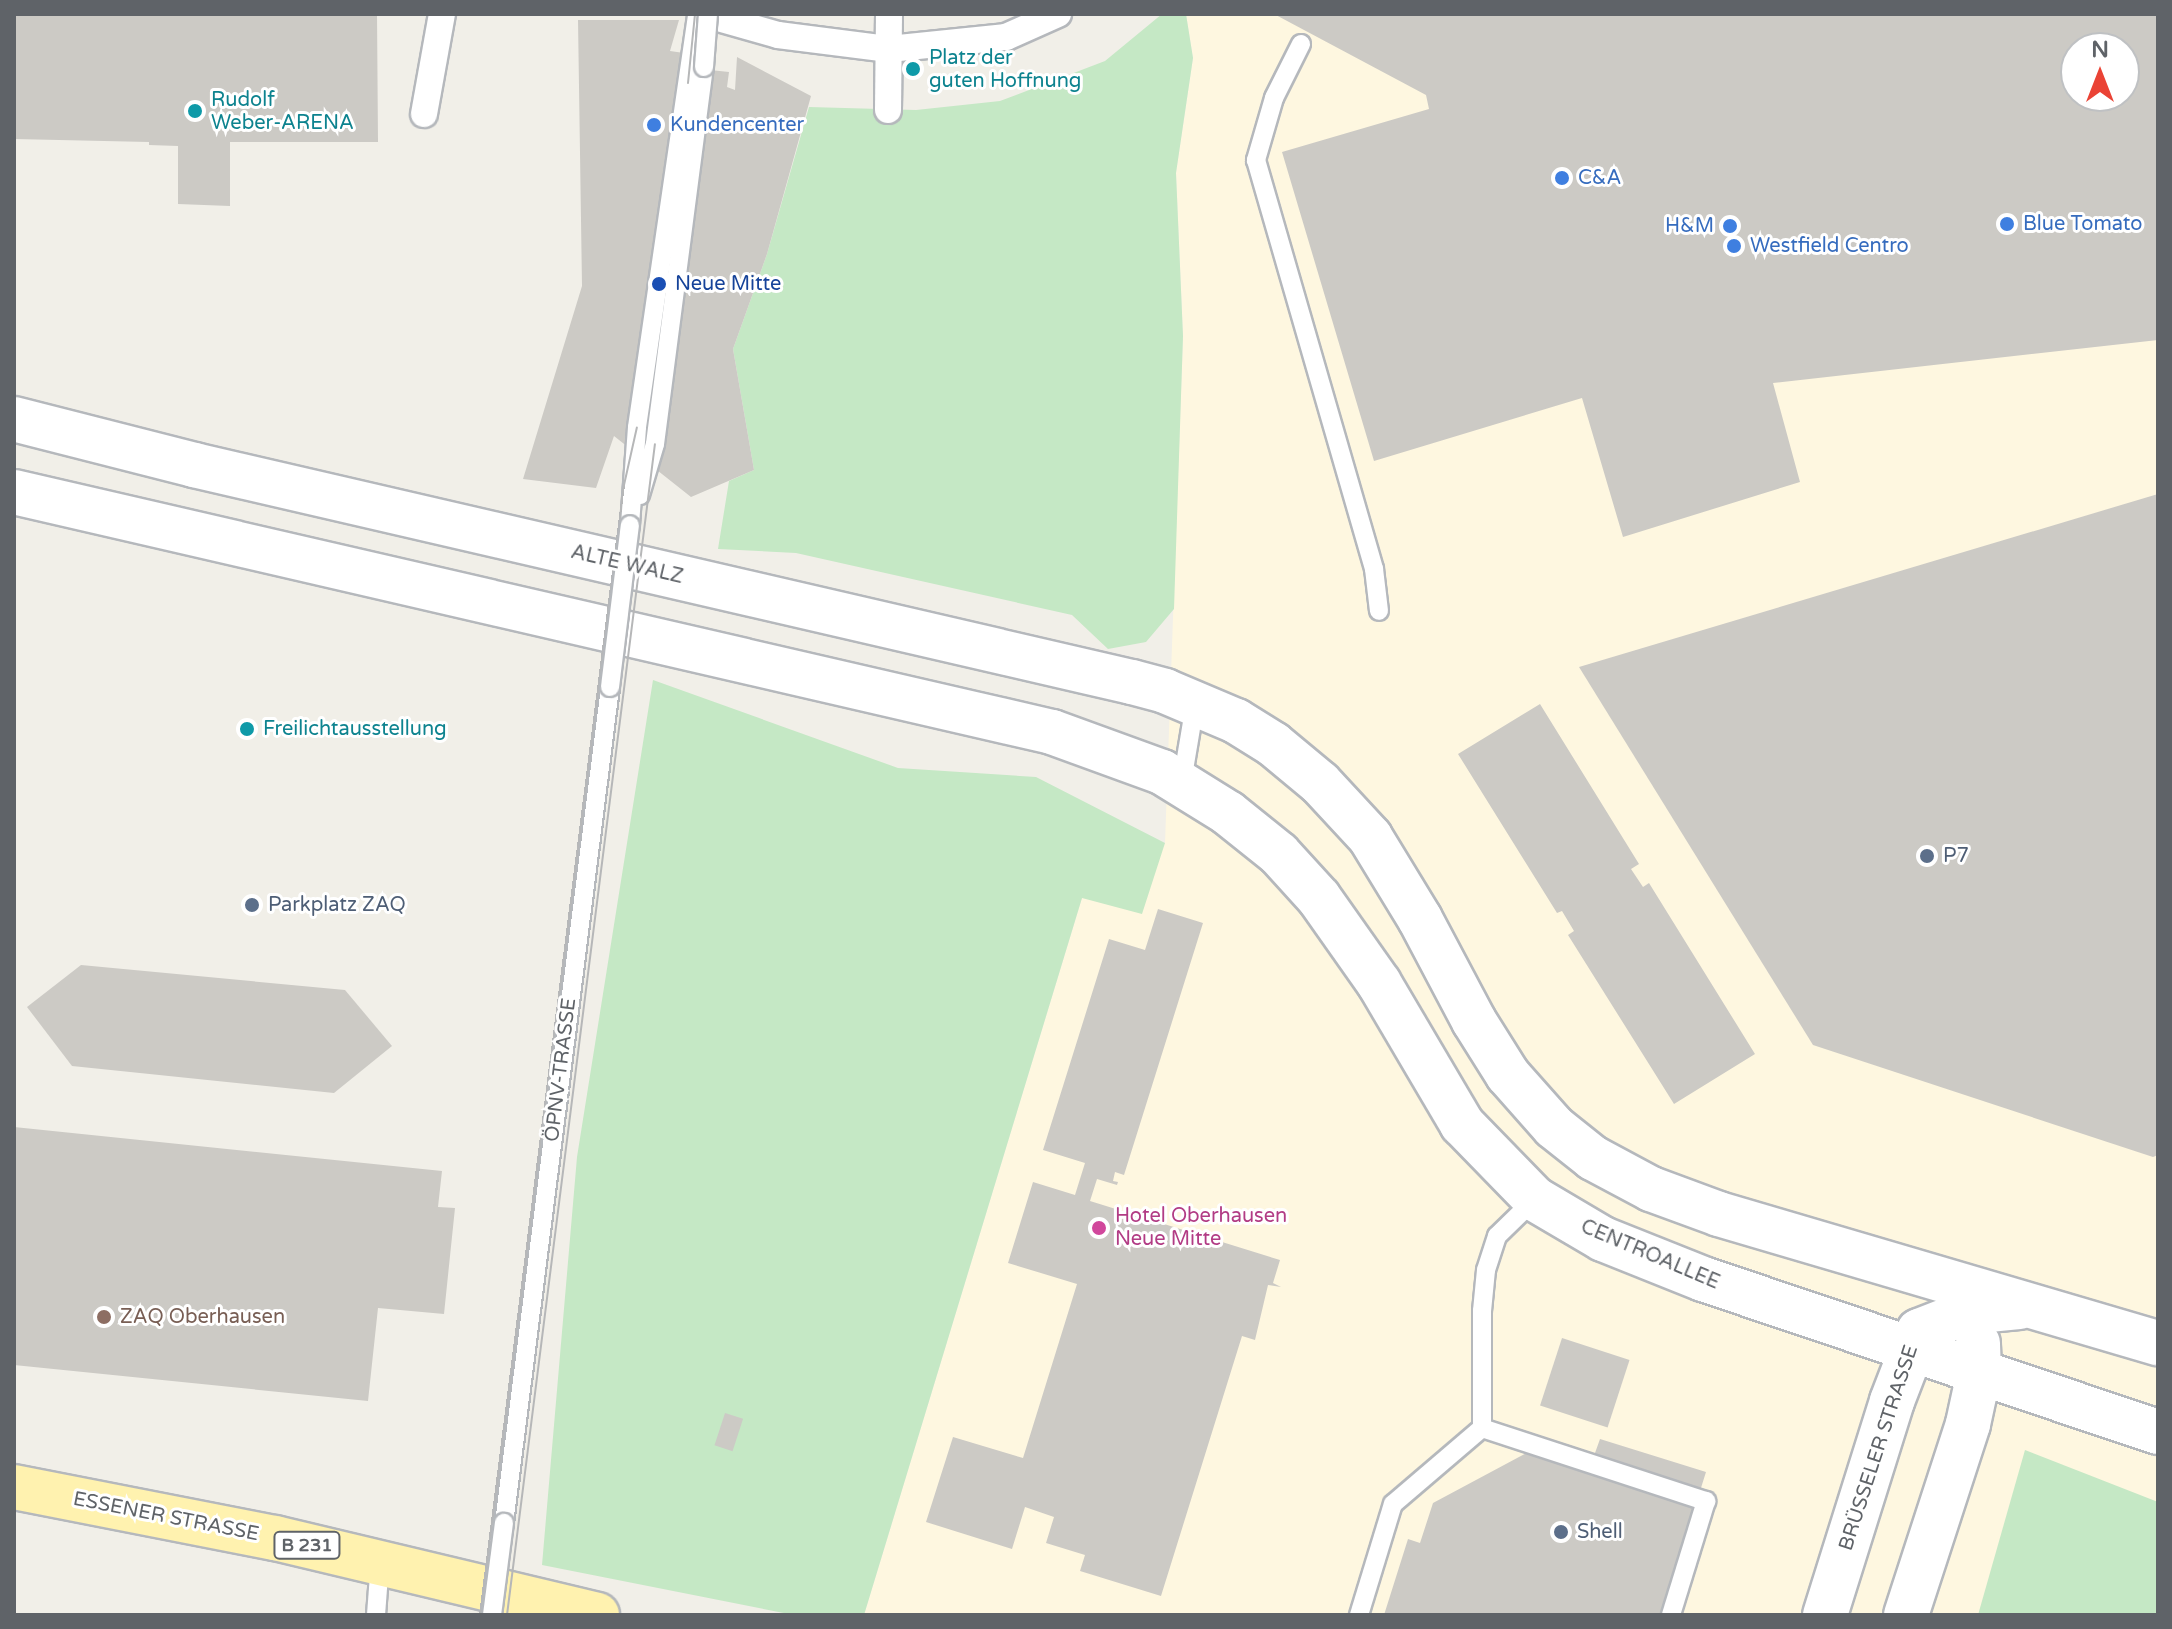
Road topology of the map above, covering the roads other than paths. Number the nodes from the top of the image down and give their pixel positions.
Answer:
1 (442, 14) edge
2 (697, 14) edge
3 (706, 14) edge
4 (889, 14) edge
5 (1058, 14) edge
6 (1301, 44) dead end
7 (889, 49) junction
8 (888, 110) dead end
9 (424, 114) dead end
10 (14, 419) edge
11 (14, 492) edge
12 (630, 525) junction
13 (1379, 611) dead end
14 (1195, 704) junction
15 (1182, 782) junction
16 (1535, 1199) junction
17 (1939, 1277) junction
18 (2033, 1307) junction
19 (1968, 1312) junction
20 (2158, 1343) edge
21 (1910, 1349) junction
22 (1979, 1373) junction
23 (1482, 1428) junction
24 (2158, 1432) edge
25 (14, 1487) edge
26 (380, 1562) junction
27 (1824, 1613) edge
28 (376, 1615) edge
29 (492, 1615) edge
30 (597, 1615) edge
31 (1359, 1615) edge
32 (1671, 1615) edge
33 (1906, 1615) edge

1 - 9 street
2 - 12 lane
3 - 7 street
3 - 12 lane, bridge
4 - 7 street
5 - 7 street
6 - 13 lane
7 - 8 street
10 - 14 street, ALTE WALZ
11 - 15 street
12 - 29 lane, ÖPNV-TRASSE, bridge
14 - 15 lane
14 - 17 street, ALTE WALZ
15 - 16 street, CENTROALLEE
16 - 21 street, CENTROALLEE
16 - 23 lane
17 - 18 street
17 - 19 street
18 - 19 street, BRÜSSELER STRASSE
18 - 20 street
19 - 21 street, BRÜSSELER STRASSE
19 - 22 street
21 - 22 street, CENTROALLEE
21 - 27 street, BRÜSSELER STRASSE
22 - 24 street, CENTROALLEE
22 - 33 street
23 - 31 lane
23 - 32 lane
25 - 26 main road, ESSENER STRASSE / B 231
26 - 28 lane
26 - 30 main road, ESSENER STRASSE / B 231

